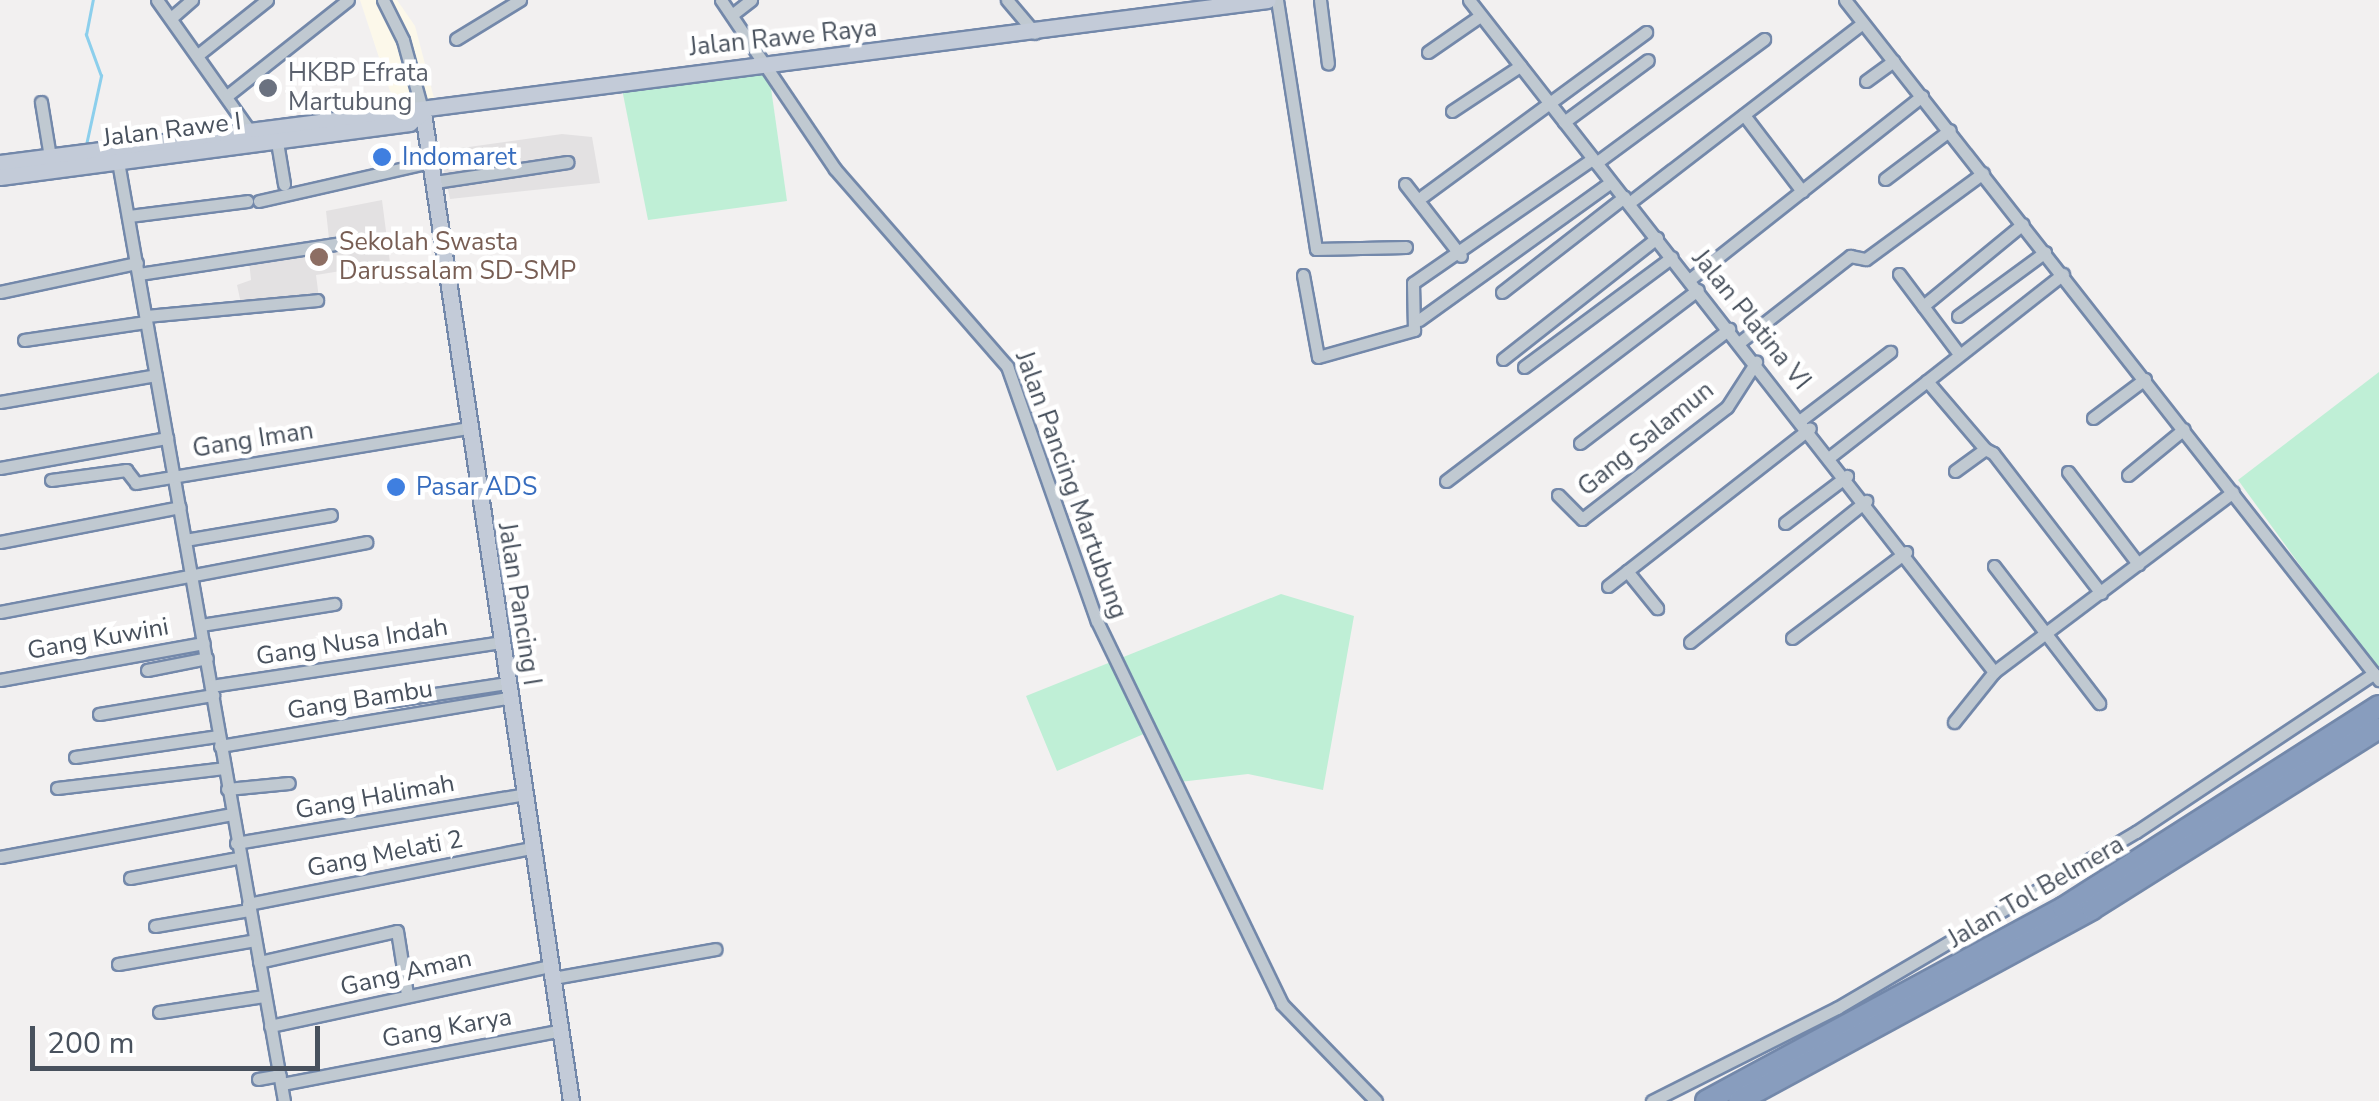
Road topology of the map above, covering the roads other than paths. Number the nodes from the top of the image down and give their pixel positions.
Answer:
1 (157, 0) edge
2 (192, 0) edge
3 (268, 0) edge
4 (348, 0) edge
5 (383, 0) edge
6 (520, 0) edge
7 (721, 0) edge
8 (751, 0) edge
9 (1007, 0) edge
10 (1268, 0) edge
11 (1277, 0) edge
12 (1320, 0) edge
13 (1469, 0) edge
14 (1846, 0) edge
15 (733, 14) junction
16 (1480, 16) junction
17 (171, 18) junction
18 (1863, 22) junction
19 (1035, 32) junction
20 (1646, 32) dead end
21 (456, 39) dead end
22 (1764, 39) dead end
23 (1428, 52) dead end
24 (199, 54) junction
25 (1648, 60) dead end
26 (1894, 60) junction
27 (1328, 64) dead end
28 (769, 66) junction
29 (1520, 66) junction
30 (1866, 82) dead end
31 (228, 95) junction
32 (1922, 96) junction
33 (40, 102) dead end
34 (1551, 106) junction
35 (1452, 111) dead end
36 (412, 116) junction
37 (1744, 116) junction
38 (1564, 122) junction
39 (249, 130) junction
40 (1950, 130) junction
41 (277, 142) junction
42 (49, 153) junction
43 (117, 154) junction
44 (1594, 161) junction
45 (431, 162) junction
46 (568, 162) dead end
47 (0, 163) edge
48 (1983, 173) junction
49 (0, 176) edge
50 (1885, 179) dead end
51 (434, 182) junction
52 (1611, 182) junction
53 (284, 184) dead end
54 (1405, 184) dead end
55 (1802, 191) junction
56 (1424, 196) dead end
57 (1626, 200) junction
58 (128, 216) junction
59 (2023, 224) junction
60 (1656, 238) junction
61 (360, 240) dead end
62 (1406, 247) dead end
63 (2045, 252) junction
64 (1460, 256) junction
65 (1672, 257) junction
66 (138, 268) junction
67 (1900, 274) dead end
68 (2063, 274) junction
69 (1304, 275) dead end
70 (1694, 285) junction
71 (0, 292) edge
72 (1502, 292) dead end
73 (317, 300) dead end
74 (1923, 306) junction
75 (1958, 316) dead end
76 (146, 319) junction
77 (1419, 320) junction
78 (1729, 329) junction
79 (24, 340) dead end
80 (1740, 342) junction
81 (1890, 352) dead end
82 (1959, 354) junction
83 (1502, 359) dead end
84 (1756, 362) junction
85 (1524, 367) dead end
86 (156, 375) junction
87 (2145, 379) junction
88 (1927, 382) junction
89 (0, 402) edge
90 (2093, 418) dead end
91 (1806, 424) junction
92 (470, 428) junction
93 (2184, 429) junction
94 (167, 438) junction
95 (1580, 443) dead end
96 (1985, 449) junction
97 (1831, 456) junction
98 (0, 468) edge
99 (1956, 471) dead end
100 (2068, 472) dead end
101 (174, 476) junction
102 (1846, 476) junction
103 (2128, 476) dead end
104 (52, 480) dead end
105 (1446, 481) dead end
106 (2233, 492) junction
107 (1558, 495) dead end
108 (1866, 501) junction
109 (180, 507) junction
110 (330, 515) dead end
111 (1785, 523) dead end
112 (186, 540) junction
113 (0, 542) edge
114 (366, 542) dead end
115 (1906, 552) junction
116 (2138, 564) junction
117 (1994, 566) dead end
118 (1628, 571) junction
119 (192, 576) junction
120 (1608, 586) dead end
121 (2101, 593) junction
122 (334, 604) dead end
123 (1657, 608) dead end
124 (0, 612) edge
125 (200, 625) junction
126 (2050, 630) junction
127 (1792, 638) dead end
128 (500, 642) junction
129 (1690, 642) dead end
130 (204, 643) junction
131 (207, 658) junction
132 (147, 670) dead end
133 (1994, 672) junction
134 (2376, 676) edge
135 (0, 680) edge
136 (507, 690) junction
137 (212, 691) junction
138 (389, 701) dead end
139 (2099, 703) dead end
140 (99, 714) dead end
141 (2376, 715) edge
142 (1954, 722) dead end
143 (219, 741) junction
144 (75, 757) dead end
145 (224, 768) junction
146 (288, 783) dead end
147 (58, 788) dead end
148 (228, 790) junction
149 (521, 795) junction
150 (232, 814) junction
151 (236, 843) junction
152 (531, 848) junction
153 (0, 857) edge
154 (238, 858) junction
155 (130, 878) dead end
156 (248, 907) junction
157 (156, 926) dead end
158 (255, 940) junction
159 (715, 950) dead end
160 (259, 962) junction
161 (118, 964) dead end
162 (552, 972) junction
163 (408, 994) junction
164 (264, 996) junction
165 (159, 1012) dead end
166 (270, 1026) junction
167 (562, 1030) junction
168 (258, 1079) dead end
169 (281, 1080) junction
170 (284, 1101) edge
171 (572, 1101) edge
172 (1376, 1101) edge
173 (1652, 1101) edge
174 (1706, 1101) edge
175 (1739, 1101) edge

1 - 17 street
2 - 17 street
3 - 24 street
4 - 31 street
5 - 36 street
6 - 21 street
7 - 15 street, Jalan Pancing Martubung
8 - 15 street
9 - 19 street
10 - 19 main road, Jalan Rawe Raya
11 - 62 street
12 - 27 street
13 - 16 street, Jalan Platina VI
14 - 18 street
15 - 28 street, Jalan Pancing Martubung
16 - 23 street
16 - 29 street, Jalan Platina VI
17 - 24 street
18 - 26 street
18 - 37 street
19 - 28 main road, Jalan Rawe Raya
20 - 34 street
22 - 44 street
24 - 31 street
25 - 38 street
26 - 30 street
26 - 32 street
28 - 36 main road, Jalan Rawe Raya
28 - 172 street, Jalan Pancing Martubung
29 - 34 street, Jalan Platina VI
29 - 35 street
31 - 39 street
32 - 40 street
32 - 55 street
33 - 42 street
34 - 38 street, Jalan Platina VI
34 - 56 street
36 - 39 main road, Jalan Rawe I
36 - 41 main road, Jalan Rawe I
36 - 45 main road, Jalan Pancing I
37 - 55 street
37 - 57 street
38 - 44 street, Jalan Platina VI
39 - 43 main road, Jalan Rawe I
40 - 48 street
40 - 50 street
41 - 43 main road, Jalan Rawe I
41 - 53 street
42 - 43 main road, Jalan Rawe I
42 - 47 main road, Jalan Rawe I
43 - 49 main road, Jalan Rawe I
43 - 58 street
44 - 52 street, Jalan Platina VI
44 - 64 street
45 - 51 main road, Jalan Pancing I
45 - 58 street
46 - 51 street
48 - 59 street
48 - 80 street
51 - 92 main road, Jalan Pancing I
52 - 57 street, Jalan Platina VI
52 - 77 street
54 - 64 street
55 - 70 street
57 - 60 street, Jalan Platina VI
57 - 72 street
58 - 66 street
59 - 63 street
59 - 74 street
60 - 65 street, Jalan Platina VI
60 - 83 street
61 - 66 street
63 - 68 street
63 - 75 street
64 - 77 street
65 - 70 street, Jalan Platina VI
65 - 85 street
66 - 71 street
66 - 76 street
67 - 74 street
68 - 82 street
68 - 87 street
69 - 77 street
70 - 78 street, Jalan Platina VI
70 - 105 street
73 - 76 street
74 - 82 street
76 - 79 street
76 - 86 street
78 - 80 street, Jalan Platina VI
78 - 95 street
80 - 84 street, Jalan Platina VI
81 - 91 street
82 - 88 street
84 - 91 street, Jalan Platina VI
84 - 107 street, Gang Salamun
86 - 89 street
86 - 94 street
87 - 90 street
87 - 93 street
88 - 96 street
88 - 97 street
91 - 97 street, Jalan Platina VI
91 - 118 street
92 - 101 street, Gang Iman
92 - 128 main road, Jalan Pancing I
93 - 103 street
93 - 106 street
94 - 98 street
94 - 101 street
96 - 99 street
96 - 121 street
97 - 102 street, Jalan Platina VI
100 - 116 street
101 - 104 street, Gang Iman
101 - 109 street
102 - 108 street, Jalan Platina VI
102 - 111 street
106 - 116 street
106 - 134 street
108 - 115 street, Jalan Platina VI
108 - 129 street
109 - 112 street
109 - 113 street
110 - 112 street
112 - 119 street
114 - 119 street
115 - 127 street
115 - 133 street, Jalan Platina VI
116 - 121 street
117 - 126 street
118 - 120 street
118 - 123 street
119 - 124 street
119 - 125 street
121 - 126 street
122 - 125 street
125 - 130 street
126 - 133 street
126 - 139 street
128 - 136 main road, Jalan Pancing I
128 - 137 street, Gang Nusa Indah
130 - 131 street
130 - 135 street, Gang Kuwini
131 - 132 street
131 - 137 street
133 - 142 street
134 - 173 street
136 - 138 street
136 - 143 street, Gang Bambu
136 - 149 main road, Jalan Pancing I
137 - 140 street, Gang Nusa Indah
137 - 143 street
141 - 174 highway, Jalan Tol Belmera
141 - 175 highway, Jalan Tol Belmera
143 - 144 street, Gang Bambu
143 - 145 street
145 - 147 street
145 - 148 street
146 - 148 street
148 - 150 street
149 - 151 street, Gang Halimah
149 - 152 main road, Jalan Pancing I
150 - 151 street
150 - 153 street
151 - 154 street
152 - 156 street, Gang Melati 2
152 - 162 main road, Jalan Pancing I
154 - 155 street
154 - 156 street
156 - 157 street, Gang Melati 2
156 - 158 street
158 - 160 street
158 - 161 street
159 - 162 street, Gang Aman
160 - 163 street
160 - 164 street
162 - 163 street, Gang Aman
162 - 167 main road, Jalan Pancing I
163 - 166 street, Gang Aman
164 - 165 street
164 - 166 street
166 - 169 street
167 - 169 street, Gang Karya
167 - 171 main road, Jalan Pancing I
168 - 169 street, Gang Karya
169 - 170 street

